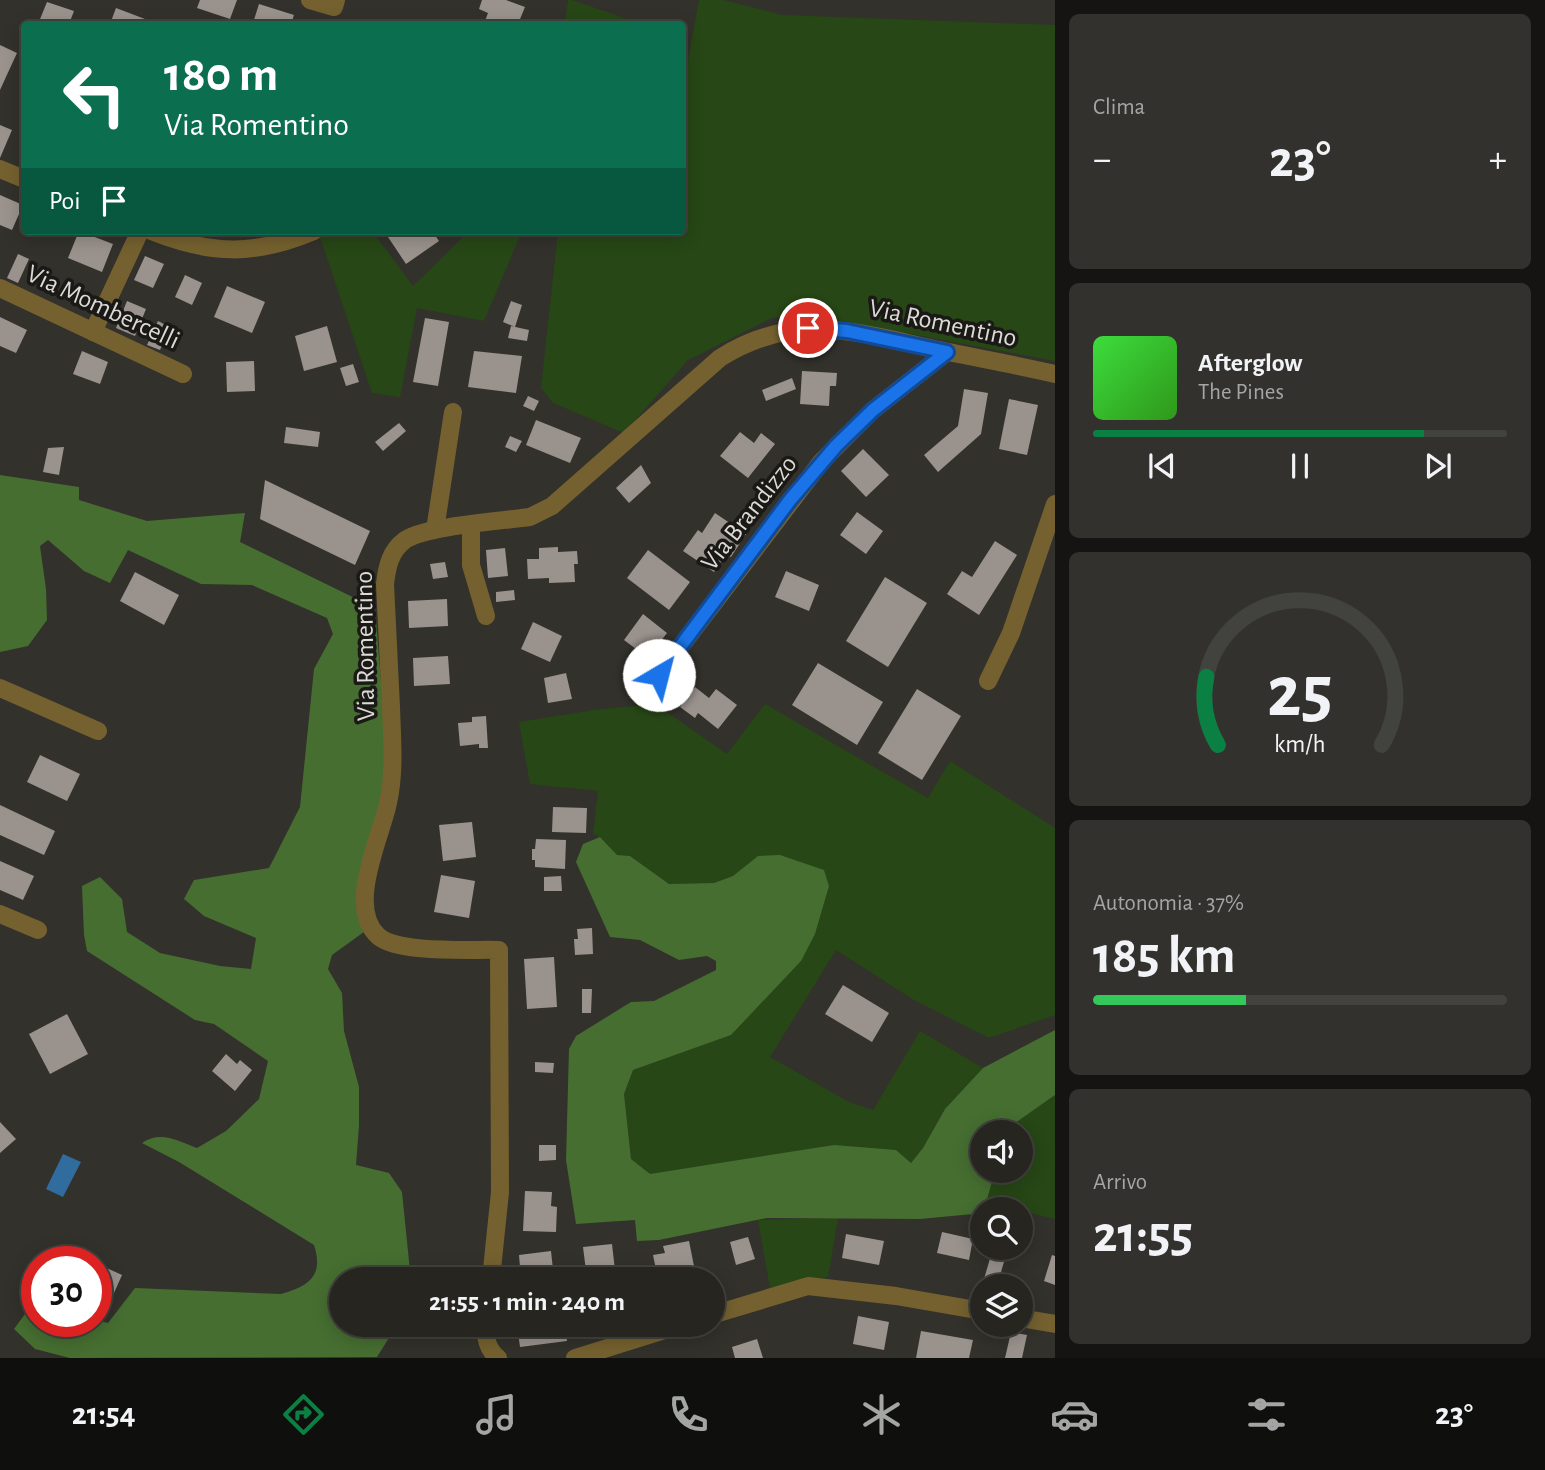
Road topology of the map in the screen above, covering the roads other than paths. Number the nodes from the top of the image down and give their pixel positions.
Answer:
1 (310, 0) edge
2 (336, 0) edge
3 (0, 169) edge
4 (21, 178) edge
5 (138, 235) edge
6 (161, 235) edge
7 (305, 235) edge
8 (0, 288) edge
9 (93, 332) junction
10 (947, 352) junction
11 (183, 374) dead end
12 (1055, 374) edge
13 (453, 412) dead end
14 (1055, 504) edge
15 (471, 526) junction
16 (435, 530) junction
17 (486, 616) dead end
18 (988, 681) dead end
19 (0, 688) edge
20 (642, 697) dead end
21 (98, 730) dead end
22 (0, 914) edge
23 (38, 930) dead end
24 (492, 1267) edge
25 (970, 1309) edge
26 (725, 1311) edge
27 (1033, 1320) edge
28 (1055, 1324) edge
29 (487, 1337) edge
30 (642, 1337) edge
31 (498, 1358) edge
32 (575, 1358) edge

1 - 2 street
3 - 4 street
5 - 9 street
6 - 7 street
8 - 9 street, Via Mombercelli
9 - 11 street, Via Mombercelli
10 - 12 street, Via Romentino
10 - 15 street, Via Romentino
10 - 20 street, Via Brandizzo
13 - 16 street
14 - 18 street
15 - 16 street, Via Romentino
15 - 17 street
16 - 24 street, Via Romentino
19 - 21 street
22 - 23 street
25 - 26 street
27 - 28 street
29 - 31 street
30 - 32 street

